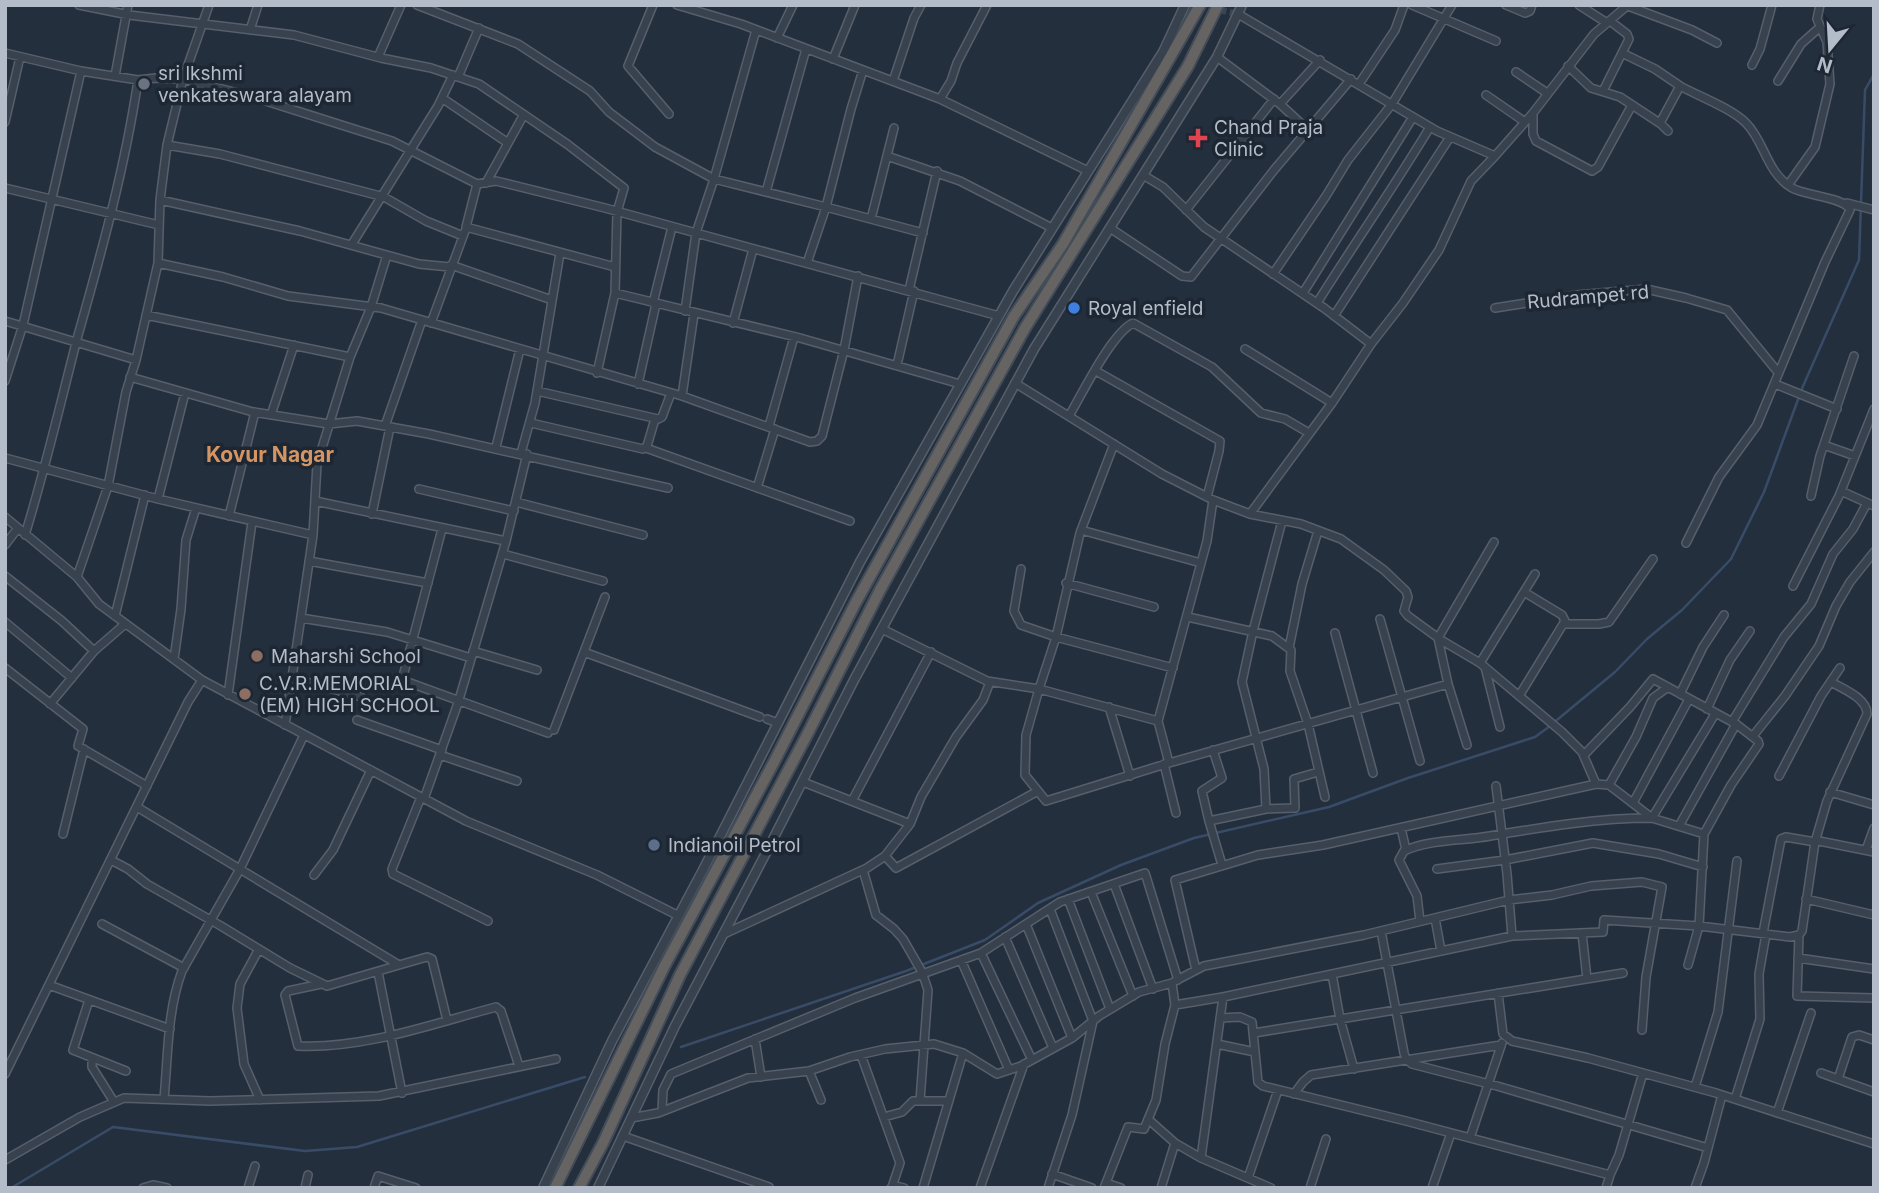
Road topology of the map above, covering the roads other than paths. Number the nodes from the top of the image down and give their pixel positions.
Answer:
1 (79, 5) edge
2 (128, 5) edge
3 (209, 5) edge
4 (258, 5) edge
5 (401, 5) edge
6 (417, 5) edge
7 (653, 5) edge
8 (677, 5) edge
9 (793, 5) edge
10 (855, 5) edge
11 (921, 5) edge
12 (987, 5) edge
13 (1185, 5) edge
14 (1200, 5) edge
15 (1219, 5) edge
16 (1404, 5) edge
17 (1412, 5) edge
18 (1452, 5) edge
19 (1506, 5) edge
20 (1532, 5) edge
21 (1579, 5) edge
22 (1628, 5) edge
23 (1772, 5) edge
24 (1820, 5) edge
25 (1240, 9) edge
26 (126, 14) junction
27 (1446, 18) junction
28 (1609, 22) junction
29 (202, 24) junction
30 (1820, 27) junction
31 (479, 28) junction
32 (250, 30) junction
33 (756, 30) junction
34 (777, 38) junction
35 (1496, 41) dead end
36 (1717, 43) dead end
37 (806, 49) junction
38 (5, 53) edge
39 (1622, 53) junction
40 (20, 57) junction
41 (378, 57) junction
42 (1217, 57) junction
43 (834, 59) junction
44 (1320, 60) junction
45 (1752, 65) dead end
46 (1568, 66) junction
47 (863, 70) junction
48 (81, 71) junction
49 (1516, 72) dead end
50 (115, 76) junction
51 (455, 76) junction
52 (183, 79) junction
53 (1351, 79) junction
54 (138, 80) junction
55 (893, 81) junction
56 (1778, 81) dead end
57 (1359, 84) junction
58 (1679, 86) junction
59 (1602, 91) junction
60 (1547, 93) junction
61 (1486, 94) dead end
62 (442, 98) junction
63 (940, 99) junction
64 (1278, 102) junction
65 (1392, 104) junction
66 (1632, 105) junction
67 (1533, 113) junction
68 (668, 114) dead end
69 (523, 116) junction
70 (1413, 117) junction
71 (5, 122) edge
72 (1525, 122) junction
73 (1660, 123) junction
74 (1430, 127) junction
75 (894, 128) dead end
76 (1309, 131) junction
77 (1668, 131) dead end
78 (1450, 137) junction
79 (508, 143) junction
80 (167, 145) junction
81 (410, 150) junction
82 (887, 156) junction
83 (1495, 156) junction
84 (1088, 171) junction
85 (937, 172) junction
86 (1143, 175) junction
87 (714, 179) junction
88 (482, 184) junction
89 (1788, 185) junction
90 (5, 188) edge
91 (766, 192) junction
92 (382, 196) junction
93 (53, 199) junction
94 (160, 200) junction
95 (1845, 203) junction
96 (826, 207) junction
97 (1186, 210) junction
98 (1874, 210) edge
99 (617, 212) junction
100 (110, 214) junction
101 (871, 219) junction
102 (159, 225) junction
103 (466, 227) junction
104 (672, 227) junction
105 (1052, 228) junction
106 (1110, 228) junction
107 (696, 233) junction
108 (923, 233) junction
109 (463, 236) junction
110 (1221, 238) junction
111 (352, 244) junction
112 (753, 249) junction
113 (560, 253) junction
114 (387, 255) junction
115 (158, 263) junction
116 (807, 263) junction
117 (451, 266) junction
118 (615, 267) junction
119 (1273, 274) junction
120 (858, 276) junction
121 (912, 290) junction
122 (615, 293) junction
123 (1303, 293) junction
124 (552, 300) junction
125 (1317, 303) junction
126 (654, 304) junction
127 (371, 307) junction
128 (1495, 308) dead end
129 (685, 312) junction
130 (694, 314) junction
131 (146, 315) junction
132 (999, 316) junction
133 (1334, 316) junction
134 (422, 320) junction
135 (5, 321) edge
136 (431, 323) junction
137 (733, 323) junction
138 (23, 326) junction
139 (794, 337) junction
140 (76, 344) junction
141 (1371, 344) junction
142 (294, 345) junction
143 (520, 349) junction
144 (1245, 349) dead end
145 (844, 351) junction
146 (543, 356) junction
147 (1854, 356) dead end
148 (349, 357) junction
149 (136, 360) junction
150 (897, 365) junction
151 (1096, 371) junction
152 (1777, 371) dead end
153 (597, 373) junction
154 (130, 377) junction
155 (5, 381) edge
156 (1015, 383) junction
157 (1775, 383) junction
158 (638, 384) junction
159 (960, 384) junction
160 (537, 391) junction
161 (185, 393) junction
162 (671, 393) junction
163 (682, 396) junction
164 (1332, 403) junction
165 (1837, 409) junction
166 (1874, 409) edge
167 (255, 412) junction
168 (271, 415) junction
169 (1069, 416) junction
170 (656, 419) junction
171 (531, 423) junction
172 (329, 424) junction
173 (387, 426) junction
174 (772, 428) junction
175 (1309, 433) junction
176 (1114, 443) junction
177 (1824, 445) junction
178 (496, 447) junction
179 (646, 448) junction
180 (524, 454) junction
181 (1855, 456) junction
182 (5, 458) edge
183 (45, 469) junction
184 (108, 486) junction
185 (668, 488) dead end
186 (757, 488) junction
187 (419, 489) dead end
188 (1840, 491) junction
189 (145, 495) junction
190 (1811, 496) dead end
191 (158, 499) junction
192 (1210, 499) junction
193 (315, 501) junction
194 (516, 502) junction
195 (1870, 504) edge
196 (196, 508) junction
197 (514, 511) junction
198 (372, 514) junction
199 (1250, 514) junction
200 (229, 516) junction
201 (5, 517) edge
202 (1282, 520) junction
203 (850, 521) dead end
204 (252, 522) junction
205 (18, 528) junction
206 (442, 529) junction
207 (1081, 530) junction
208 (1318, 531) junction
209 (25, 535) junction
210 (643, 535) dead end
211 (313, 536) junction
212 (506, 541) junction
213 (1494, 542) dead end
214 (1686, 543) dead end
215 (5, 545) edge
216 (1874, 552) edge
217 (503, 554) junction
218 (1653, 559) dead end
219 (309, 561) junction
220 (1201, 563) junction
221 (1021, 569) dead end
222 (1535, 574) dead end
223 (5, 576) edge
224 (77, 577) junction
225 (603, 581) dead end
226 (428, 583) junction
227 (1066, 583) junction
228 (1793, 586) dead end
229 (1524, 592) junction
230 (605, 597) dead end
231 (1154, 607) dead end
232 (1724, 615) dead end
233 (115, 616) junction
234 (1188, 617) junction
235 (301, 618) junction
236 (1380, 618) dead end
237 (5, 622) edge
238 (125, 624) junction
239 (1565, 624) junction
240 (882, 629) junction
241 (1253, 631) junction
242 (1749, 631) dead end
243 (1335, 633) dead end
244 (1056, 637) junction
245 (1438, 638) junction
246 (413, 640) junction
247 (1289, 648) junction
248 (94, 651) junction
249 (584, 652) junction
250 (931, 652) junction
251 (472, 654) junction
252 (174, 659) junction
253 (1482, 665) junction
254 (5, 668) edge
255 (1173, 668) junction
256 (1840, 668) dead end
257 (537, 670) dead end
258 (72, 678) junction
259 (292, 678) junction
260 (202, 681) junction
261 (990, 682) junction
262 (1831, 682) junction
263 (1448, 684) junction
264 (1668, 687) junction
265 (1038, 688) junction
266 (1680, 694) junction
267 (228, 695) junction
268 (1519, 696) junction
269 (361, 697) dead end
270 (1402, 697) junction
271 (1689, 699) junction
272 (458, 702) junction
273 (50, 704) junction
274 (1109, 708) junction
275 (1707, 709) junction
276 (1356, 710) junction
277 (1715, 714) junction
278 (357, 720) dead end
279 (1158, 720) junction
280 (778, 723) junction
281 (1734, 723) junction
282 (1308, 724) junction
283 (285, 725) junction
284 (1500, 727) dead end
285 (304, 735) junction
286 (1753, 736) junction
287 (1256, 738) junction
288 (1468, 745) dead end
289 (84, 749) junction
290 (1213, 750) junction
291 (441, 752) junction
292 (1584, 755) junction
293 (1420, 761) dead end
294 (1167, 764) junction
295 (370, 770) junction
296 (1318, 772) junction
297 (1373, 773) dead end
298 (1130, 776) junction
299 (1779, 776) dead end
300 (517, 780) dead end
301 (803, 782) junction
302 (1596, 784) junction
303 (1609, 785) junction
304 (147, 786) junction
305 (1496, 786) dead end
306 (1038, 791) junction
307 (1830, 792) junction
308 (1325, 797) dead end
309 (423, 798) junction
310 (852, 801) junction
311 (1633, 803) junction
312 (1498, 805) junction
313 (1874, 805) edge
314 (137, 807) junction
315 (1266, 809) junction
316 (1176, 813) dead end
317 (1652, 818) junction
318 (729, 819) junction
319 (1210, 823) junction
320 (910, 824) junction
321 (740, 825) junction
322 (1679, 826) junction
323 (1401, 828) junction
324 (1874, 828) edge
325 (63, 834) dead end
326 (1502, 834) junction
327 (1704, 834) junction
328 (1815, 842) junction
329 (1406, 850) junction
330 (1870, 851) edge
331 (885, 856) junction
332 (1505, 859) junction
333 (111, 860) junction
334 (1737, 861) dead end
335 (1222, 865) junction
336 (1703, 867) junction
337 (240, 869) junction
338 (1437, 869) dead end
339 (863, 870) junction
340 (314, 874) dead end
341 (1114, 884) junction
342 (1091, 892) junction
343 (1068, 899) junction
344 (1806, 899) junction
345 (1509, 900) junction
346 (1050, 909) junction
347 (1874, 915) edge
348 (679, 916) junction
349 (1435, 918) junction
350 (212, 920) junction
351 (488, 921) dead end
352 (1420, 921) junction
353 (1656, 923) junction
354 (102, 924) dead end
355 (1026, 924) junction
356 (1699, 926) junction
357 (1728, 929) junction
358 (1381, 931) junction
359 (724, 933) junction
360 (1582, 933) junction
361 (1764, 934) junction
362 (1799, 935) junction
363 (1512, 936) junction
364 (1005, 937) junction
365 (259, 949) junction
366 (1441, 951) junction
367 (981, 953) junction
368 (1798, 958) junction
369 (961, 960) junction
370 (1388, 962) junction
371 (399, 965) junction
372 (1688, 965) dead end
373 (184, 968) junction
374 (1874, 969) edge
375 (1196, 970) junction
376 (378, 972) junction
377 (922, 973) junction
378 (1623, 973) dead end
379 (1332, 974) junction
380 (1587, 979) junction
381 (1175, 982) junction
382 (322, 984) junction
383 (49, 985) junction
384 (1153, 989) junction
385 (1498, 993) junction
386 (1133, 996) junction
387 (1223, 997) junction
388 (1874, 998) edge
389 (89, 1000) junction
390 (1175, 1005) junction
391 (1110, 1009) junction
392 (1396, 1010) junction
393 (1811, 1013) dead end
394 (1220, 1018) junction
395 (1340, 1019) junction
396 (447, 1020) junction
397 (1093, 1021) junction
398 (170, 1029) junction
399 (1642, 1030) dead end
400 (1254, 1033) junction
401 (390, 1036) junction
402 (1505, 1037) junction
403 (1072, 1038) junction
404 (755, 1040) junction
405 (1874, 1040) edge
406 (1217, 1044) junction
407 (923, 1045) junction
408 (1501, 1045) junction
409 (1053, 1048) junction
410 (963, 1052) junction
411 (1255, 1052) junction
412 (861, 1055) junction
413 (92, 1059) junction
414 (556, 1059) dead end
415 (1028, 1062) junction
416 (1408, 1062) junction
417 (519, 1066) junction
418 (1354, 1069) junction
419 (1009, 1070) junction
420 (126, 1071) dead end
421 (809, 1071) junction
422 (1643, 1073) junction
423 (1821, 1073) dead end
424 (5, 1074) edge
425 (761, 1077) junction
426 (1838, 1079) junction
427 (1488, 1084) junction
428 (1695, 1087) junction
429 (1278, 1090) junction
430 (1874, 1092) edge
431 (402, 1093) junction
432 (1294, 1094) junction
433 (1722, 1095) junction
434 (164, 1099) junction
435 (1735, 1099) junction
436 (260, 1100) junction
437 (821, 1100) dead end
438 (920, 1101) junction
439 (949, 1101) junction
440 (114, 1102) junction
441 (662, 1111) junction
442 (1777, 1113) junction
443 (884, 1117) junction
444 (631, 1118) junction
445 (1148, 1119) junction
446 (1628, 1124) junction
447 (1451, 1133) junction
448 (623, 1136) junction
449 (1470, 1138) junction
450 (1326, 1139) dead end
451 (1175, 1143) junction
452 (1874, 1144) edge
453 (1708, 1148) junction
454 (1201, 1158) junction
455 (5, 1160) edge
456 (255, 1167) dead end
457 (1052, 1174) junction
458 (308, 1175) dead end
459 (1610, 1175) junction
460 (1250, 1179) junction
461 (1105, 1185) edge
462 (769, 1187) edge
463 (891, 1187) edge
464 (143, 1188) edge
465 (167, 1188) edge
466 (248, 1188) edge
467 (304, 1188) edge
468 (374, 1188) edge
469 (416, 1188) edge
470 (542, 1188) edge
471 (555, 1188) edge
472 (579, 1188) edge
473 (598, 1188) edge
474 (904, 1188) edge
475 (923, 1188) edge
476 (980, 1188) edge
477 (1048, 1188) edge
478 (1092, 1188) edge
479 (1121, 1188) edge
480 (1161, 1188) edge
481 (1248, 1188) edge
482 (1270, 1188) edge
483 (1310, 1188) edge
484 (1432, 1188) edge
485 (1606, 1188) edge
486 (1695, 1188) edge

1 - 26 street
2 - 26 street
3 - 29 street
4 - 32 street
5 - 41 street
6 - 31 street
7 - 68 street
8 - 33 street
9 - 34 street
10 - 43 street
11 - 55 street
12 - 63 street
13 - 84 street
14 - 321 highway
15 - 472 highway
16 - 57 street
17 - 27 street
18 - 27 street
19 - 20 street
21 - 28 street
22 - 28 street
22 - 36 street
23 - 45 street
24 - 30 street
25 - 42 street
25 - 44 street
26 - 29 street
26 - 50 street
27 - 35 street
27 - 65 street
28 - 39 street
28 - 46 street
29 - 32 street
29 - 52 street
30 - 56 street
30 - 89 street
31 - 51 street
31 - 87 street
32 - 41 street
33 - 34 street
33 - 87 street
34 - 37 street
37 - 43 street
37 - 91 street
38 - 40 street
39 - 58 street
39 - 59 street
40 - 48 street
40 - 71 street
41 - 51 street
42 - 64 street
42 - 86 street
43 - 47 street
44 - 53 street
44 - 64 street
46 - 59 street
46 - 60 street
47 - 55 street
47 - 96 street
48 - 50 street
48 - 93 street
49 - 60 street
50 - 54 street
51 - 62 street
51 - 69 street
52 - 54 street
52 - 80 street
52 - 81 street
53 - 57 street
53 - 76 street
54 - 100 street
55 - 63 street
57 - 65 street
58 - 73 street
58 - 89 street
59 - 66 street
60 - 67 street
61 - 72 street
62 - 79 street
62 - 81 street
63 - 84 street
64 - 76 street
64 - 97 street
65 - 70 street
65 - 119 street
66 - 67 street
66 - 73 street
67 - 72 street
69 - 79 street
69 - 99 street
70 - 74 street
70 - 123 street
72 - 83 street
73 - 77 street
74 - 78 street
74 - 125 street
75 - 82 street
76 - 110 street
78 - 83 street
78 - 133 street
79 - 88 street
80 - 92 street
80 - 94 street
81 - 88 street
81 - 92 street
82 - 85 street
82 - 101 street
83 - 141 street
84 - 105 street
85 - 105 street
85 - 108 street
86 - 97 street
86 - 106 street
87 - 91 street
87 - 107 street
88 - 99 street
88 - 103 street
89 - 95 street
90 - 93 street
91 - 96 street
92 - 109 street
92 - 111 street
93 - 100 street
93 - 138 street
94 - 102 street
94 - 111 street
95 - 98 street
95 - 157 street
96 - 101 street
96 - 116 street
97 - 110 street
99 - 104 street
99 - 118 street
100 - 102 street
100 - 140 street
101 - 108 street
102 - 115 street
103 - 109 street
103 - 113 street
104 - 107 street
104 - 126 street
105 - 132 street
106 - 110 street
106 - 156 street
107 - 112 street
107 - 129 street
108 - 121 street
109 - 117 street
110 - 119 street
111 - 114 street
112 - 116 street
112 - 137 street
113 - 118 street
113 - 124 street
114 - 117 street
114 - 127 street
115 - 127 street
115 - 131 street
116 - 120 street
117 - 124 street
117 - 136 street
118 - 122 street
119 - 123 street
120 - 121 street
120 - 145 street
121 - 132 street
121 - 150 street
122 - 126 street
122 - 153 street
123 - 125 street
124 - 146 street
125 - 133 street
126 - 129 street
126 - 158 street
127 - 134 street
127 - 148 street
128 - 152 street, Rudrampet rd
129 - 130 street
130 - 137 street
130 - 163 street
131 - 142 street
131 - 149 street
132 - 159 street
133 - 141 street
134 - 136 street
134 - 173 street
135 - 138 street
136 - 143 street
137 - 139 street
138 - 140 street
138 - 155 street
139 - 145 street
139 - 174 street
140 - 149 street
140 - 183 street
141 - 164 street
142 - 148 street
142 - 168 street
143 - 146 street
143 - 178 street
144 - 164 street
145 - 150 street
145 - 174 street
146 - 153 street
146 - 160 street
147 - 165 street
148 - 172 street
149 - 154 street
150 - 159 street
151 - 169 street
151 - 175 street
151 - 192 street
153 - 158 street
154 - 161 street
154 - 184 street
156 - 169 street
156 - 240 street
157 - 165 street
157 - 214 street
158 - 162 street
159 - 280 street
160 - 170 street
160 - 171 street
161 - 167 street
161 - 191 street
162 - 163 street
162 - 170 street
163 - 174 street
164 - 175 street
165 - 177 street
166 - 181 street
167 - 168 street
167 - 200 street
168 - 172 street
169 - 176 street
170 - 179 street
171 - 179 street
171 - 180 street
172 - 173 street
172 - 193 street
173 - 178 street
173 - 198 street
174 - 186 street
175 - 199 street
176 - 192 street
176 - 207 street
177 - 181 street
177 - 190 street
178 - 180 street
179 - 186 street
180 - 185 street
180 - 194 street
181 - 188 street
182 - 183 street
183 - 184 street
183 - 209 street
184 - 189 street
184 - 224 street
186 - 203 street
187 - 197 street
188 - 195 street
188 - 228 street
189 - 191 street
189 - 233 street
191 - 196 street
192 - 199 street
192 - 220 street
193 - 198 street
193 - 211 street
194 - 197 street
194 - 210 street
195 - 281 street
196 - 200 street
196 - 252 street
197 - 212 street
198 - 206 street
199 - 202 street
200 - 204 street
201 - 205 street
202 - 208 street
202 - 241 street
204 - 211 street
204 - 267 street
205 - 209 street
205 - 215 street
206 - 212 street
206 - 226 street
207 - 220 street
207 - 227 street
208 - 245 street
208 - 247 street
209 - 224 street
211 - 219 street
212 - 217 street
213 - 245 street
216 - 286 street
217 - 225 street
217 - 251 street
218 - 239 street
219 - 226 street
219 - 235 street
220 - 234 street
221 - 244 street
222 - 229 street
223 - 248 street
224 - 233 street
226 - 246 street
227 - 231 street
227 - 244 street
229 - 239 street
229 - 253 street
230 - 249 street
232 - 266 street
233 - 238 street
234 - 241 street
234 - 255 street
235 - 246 street
235 - 259 street
236 - 270 street
237 - 258 street
238 - 248 street
238 - 252 street
239 - 268 street
240 - 250 street
240 - 301 street
241 - 247 street
241 - 287 street
242 - 275 street
243 - 276 street
244 - 255 street
244 - 265 street
245 - 253 street
245 - 263 street
246 - 251 street
246 - 272 street
247 - 282 street
248 - 258 street
249 - 272 street
249 - 280 street
250 - 261 street
250 - 310 street
251 - 257 street
251 - 272 street
252 - 260 street
253 - 268 street
253 - 284 street
254 - 273 street
255 - 279 street
256 - 262 street
258 - 273 street
259 - 269 street
259 - 283 street
260 - 267 street
260 - 304 street
261 - 265 street
261 - 320 street
262 - 299 street
262 - 307 street
263 - 270 street
263 - 288 street
264 - 266 street
264 - 292 street
264 - 303 street
265 - 274 street
265 - 306 street
266 - 271 street
267 - 283 street
268 - 292 street
270 - 276 street
270 - 293 street
271 - 275 street
271 - 311 street
272 - 291 street
273 - 289 street
274 - 279 street
274 - 298 street
275 - 277 street
276 - 282 street
276 - 297 street
277 - 281 street
277 - 317 street
278 - 291 street
279 - 294 street
280 - 318 street
281 - 286 street
281 - 322 street
282 - 287 street
282 - 296 street
283 - 285 street
285 - 295 street
285 - 337 street
286 - 327 street
287 - 290 street
287 - 315 street
289 - 304 street
289 - 325 street
290 - 294 street
290 - 319 street
291 - 300 street
291 - 309 street
292 - 302 street
294 - 298 street
294 - 316 street
295 - 309 street
295 - 340 street
296 - 308 street
296 - 315 street
298 - 306 street
301 - 310 street
301 - 359 street
302 - 303 street
302 - 312 street
303 - 311 street
304 - 314 street
305 - 312 street
306 - 331 street
307 - 313 street
307 - 328 street
309 - 348 street
309 - 351 street
310 - 320 street
311 - 317 street
312 - 323 street
312 - 326 street
314 - 333 street
314 - 337 street
315 - 319 street
317 - 322 street
317 - 326 street
318 - 321 highway
318 - 348 street
319 - 335 street
320 - 331 street
321 - 471 highway
322 - 327 street
323 - 329 street
323 - 335 street
324 - 330 street
326 - 329 street
326 - 332 street
327 - 336 street
328 - 330 street
328 - 344 street
328 - 361 street
329 - 352 street
331 - 339 street
332 - 336 street
332 - 338 street
332 - 345 street
333 - 350 street
333 - 383 street
334 - 357 street
335 - 375 street
336 - 356 street
337 - 350 street
337 - 371 street
339 - 359 street
339 - 377 street
341 - 342 street
341 - 381 street
341 - 384 street
342 - 343 street
342 - 386 street
343 - 346 street
343 - 391 street
344 - 347 street
344 - 362 street
345 - 349 street
345 - 353 street
345 - 363 street
346 - 355 street
346 - 397 street
348 - 470 street
349 - 352 street
349 - 366 street
350 - 365 street
350 - 373 street
352 - 358 street
353 - 356 street
353 - 360 street
353 - 399 street
354 - 373 street
355 - 364 street
355 - 403 street
356 - 357 street
356 - 372 street
357 - 361 street
357 - 428 street
358 - 370 street
358 - 375 street
359 - 444 street
360 - 363 street
360 - 380 street
361 - 362 street
361 - 435 street
362 - 368 street
363 - 366 street
364 - 367 street
364 - 409 street
365 - 382 street
365 - 436 street
366 - 370 street
367 - 369 street
367 - 415 street
368 - 374 street
368 - 388 street
369 - 377 street
369 - 419 street
370 - 379 street
370 - 392 street
371 - 376 street
371 - 396 street
373 - 398 street
375 - 381 street
376 - 382 street
376 - 401 street
377 - 404 street
377 - 407 street
378 - 380 street
379 - 387 street
379 - 395 street
380 - 385 street
381 - 384 street
381 - 390 street
382 - 401 street
383 - 389 street
383 - 424 street
384 - 386 street
385 - 392 street
385 - 402 street
386 - 391 street
387 - 390 street
387 - 394 street
389 - 398 street
389 - 413 street
390 - 445 street
391 - 397 street
392 - 395 street
392 - 416 street
393 - 442 street
394 - 400 street
394 - 406 street
395 - 400 street
395 - 418 street
396 - 401 street
396 - 417 street
397 - 403 street
397 - 457 street
398 - 434 street
400 - 411 street
401 - 431 street
402 - 408 street
402 - 422 street
403 - 409 street
404 - 425 street
404 - 441 street
405 - 426 street
406 - 411 street
406 - 454 street
407 - 410 street
407 - 412 street
407 - 438 street
408 - 416 street
408 - 427 street
409 - 415 street
410 - 419 street
410 - 439 street
411 - 429 street
412 - 421 street
412 - 443 street
413 - 420 street
413 - 440 street
414 - 417 street
415 - 419 street
415 - 476 street
416 - 418 street
416 - 427 street
417 - 431 street
418 - 432 street
421 - 425 street
421 - 437 street
422 - 428 street
422 - 446 street
423 - 426 street
425 - 441 street
426 - 430 street
427 - 446 street
427 - 449 street
428 - 433 street
429 - 432 street
429 - 460 street
431 - 436 street
432 - 447 street
433 - 435 street
433 - 453 street
434 - 436 street
434 - 440 street
435 - 442 street
438 - 439 street
438 - 443 street
439 - 475 street
440 - 455 street
441 - 444 street
442 - 452 street
443 - 463 street
444 - 448 street
445 - 451 street
445 - 461 street
446 - 453 street
446 - 459 street
447 - 449 street
447 - 484 street
448 - 462 street
448 - 473 street
449 - 459 street
450 - 483 street
451 - 454 street
451 - 480 street
453 - 486 street
454 - 460 street
456 - 466 street
457 - 477 street
457 - 478 street
458 - 467 street
459 - 485 street
460 - 481 street
460 - 482 street
461 - 479 street
463 - 474 street
464 - 465 street
468 - 469 street

